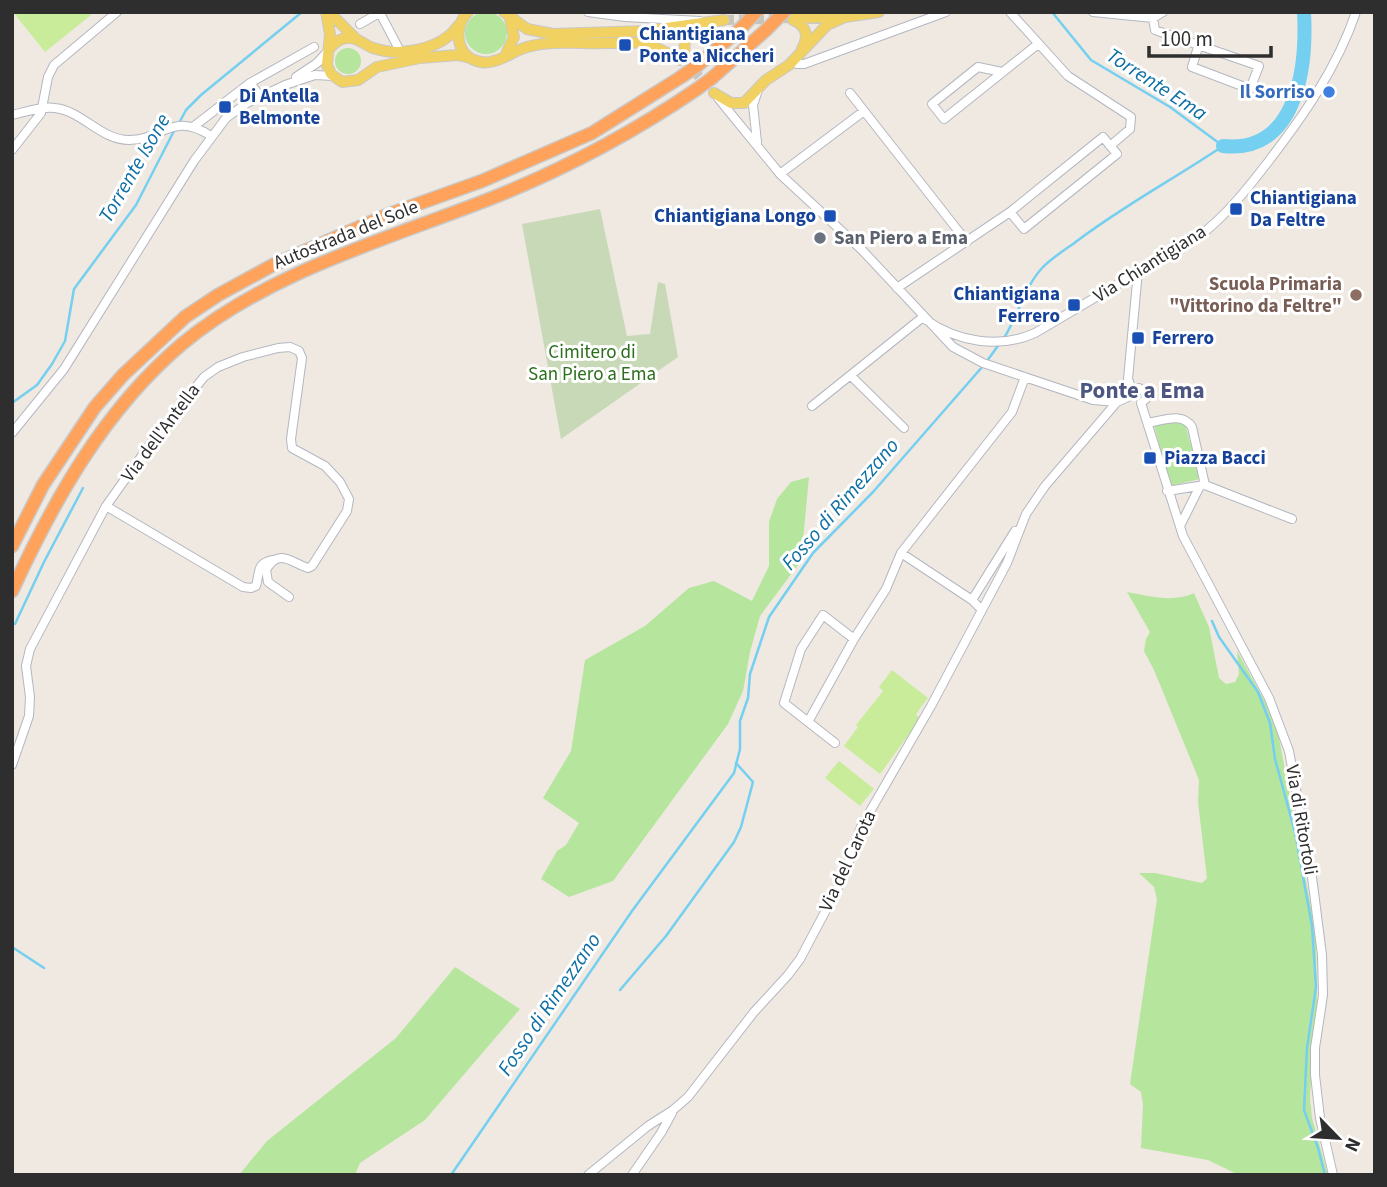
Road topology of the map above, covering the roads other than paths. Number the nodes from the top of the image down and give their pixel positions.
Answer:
1 (117, 12) edge
2 (328, 12) edge
3 (468, 12) edge
4 (504, 12) edge
5 (588, 12) edge
6 (756, 12) edge
7 (878, 12) edge
8 (946, 12) edge
9 (1010, 12) edge
10 (1093, 12) edge
11 (1163, 12) edge
12 (1356, 12) edge
13 (380, 13) edge
14 (791, 17) edge
15 (845, 17) junction
16 (1153, 18) junction
17 (459, 19) edge
18 (724, 20) tunnel mouth
19 (706, 22) junction
20 (360, 24) dead end
21 (355, 38) junction
22 (366, 44) junction
23 (1038, 44) junction
24 (314, 47) dead end
25 (1198, 47) junction
26 (329, 50) junction
27 (400, 51) junction
28 (504, 56) junction
29 (797, 57) junction
30 (473, 60) junction
31 (368, 71) junction
32 (1002, 72) junction
33 (333, 76) junction
34 (250, 83) junction
35 (285, 85) junction
36 (759, 88) junction
37 (714, 93) joint
38 (850, 93) dead end
39 (260, 96) junction
40 (43, 109) junction
41 (864, 111) junction
42 (12, 115) edge
43 (193, 127) junction
44 (211, 136) junction
45 (1110, 146) junction
46 (760, 148) junction
47 (12, 150) edge
48 (780, 174) junction
49 (1010, 212) junction
50 (967, 242) junction
51 (1138, 271) junction
52 (897, 288) junction
53 (924, 319) junction
54 (851, 376) junction
55 (1025, 377) junction
56 (1131, 393) junction
57 (1117, 402) junction
58 (1141, 403) junction
59 (812, 406) dead end
60 (1148, 423) junction
61 (904, 428) dead end
62 (15, 429) edge
63 (1203, 485) junction
64 (1167, 491) junction
65 (106, 506) junction
66 (1026, 514) junction
67 (1292, 519) dead end
68 (1180, 526) junction
69 (12, 546) edge
70 (901, 553) junction
71 (274, 560) junction
72 (12, 591) edge
73 (289, 597) dead end
74 (972, 600) junction
75 (982, 610) junction
76 (854, 639) junction
77 (808, 722) junction
78 (835, 743) dead end
79 (12, 765) edge
80 (673, 1110) junction
81 (588, 1175) edge
82 (632, 1175) edge
83 (1333, 1175) edge

1 - 40 street
2 - 21 main road
2 - 26 main road
3 - 17 main road
4 - 19 main road
4 - 28 main road
5 - 19 street
6 - 69 highway, Autostrada del Sole, bridge
7 - 15 main road, Via Chiantigiana
8 - 29 street
9 - 23 street
10 - 16 street
11 - 16 street
12 - 51 street, Via Chiantigiana
13 - 20 street
13 - 27 street
14 - 15 main road, Via Chiantigiana
14 - 29 main road
14 - 72 highway, Autostrada del Sole, bridge
15 - 29 main road, Via Chiantigiana
16 - 25 street
17 - 27 main road
17 - 30 main road
18 - 19 main road
19 - 28 main road
21 - 22 main road
21 - 26 main road
22 - 27 main road
22 - 31 main road
23 - 32 street
23 - 45 street
24 - 34 street
25 - 25 street
26 - 33 main road
26 - 35 street
28 - 30 main road
29 - 36 main road, Via Chiantigiana
30 - 31 main road
31 - 33 main road
32 - 32 street
33 - 35 street
34 - 39 street
34 - 43 street
35 - 39 street
36 - 37 main road, Via Chiantigiana
36 - 46 street, Via Chiantigiana
37 - 46 street, Via Chiantigiana
38 - 41 street
39 - 44 street
40 - 42 street
40 - 43 street
40 - 47 street
41 - 48 street
41 - 50 street
43 - 44 street
44 - 62 street
45 - 49 street
45 - 49 street
46 - 48 street, Via Chiantigiana
48 - 52 street, Via Chiantigiana
49 - 50 street
50 - 52 street
51 - 53 street, Via Chiantigiana
51 - 56 street
52 - 53 street, Via Chiantigiana
53 - 54 street
53 - 55 street, Via Chiantigiana
54 - 59 street
54 - 61 street
55 - 57 street
55 - 70 street
56 - 57 street
56 - 58 street
56 - 58 street
57 - 66 street, Via del Carota
58 - 60 street, Via di Ritortoli
60 - 63 street
60 - 64 street, Via di Ritortoli
63 - 64 street
63 - 67 street
63 - 68 street
64 - 68 street, Via di Ritortoli
65 - 71 street
65 - 71 street, Via dell'Antella
65 - 79 street, Via dell'Antella
66 - 74 street, Via del Carota
66 - 75 street, Via del Carota
68 - 83 street, Via di Ritortoli
70 - 74 street
70 - 76 street
71 - 73 street
74 - 75 street
75 - 80 street, Via del Carota
76 - 77 street
76 - 77 street
77 - 78 street
80 - 81 street, Via del Carota
80 - 82 street, Via del Carota

